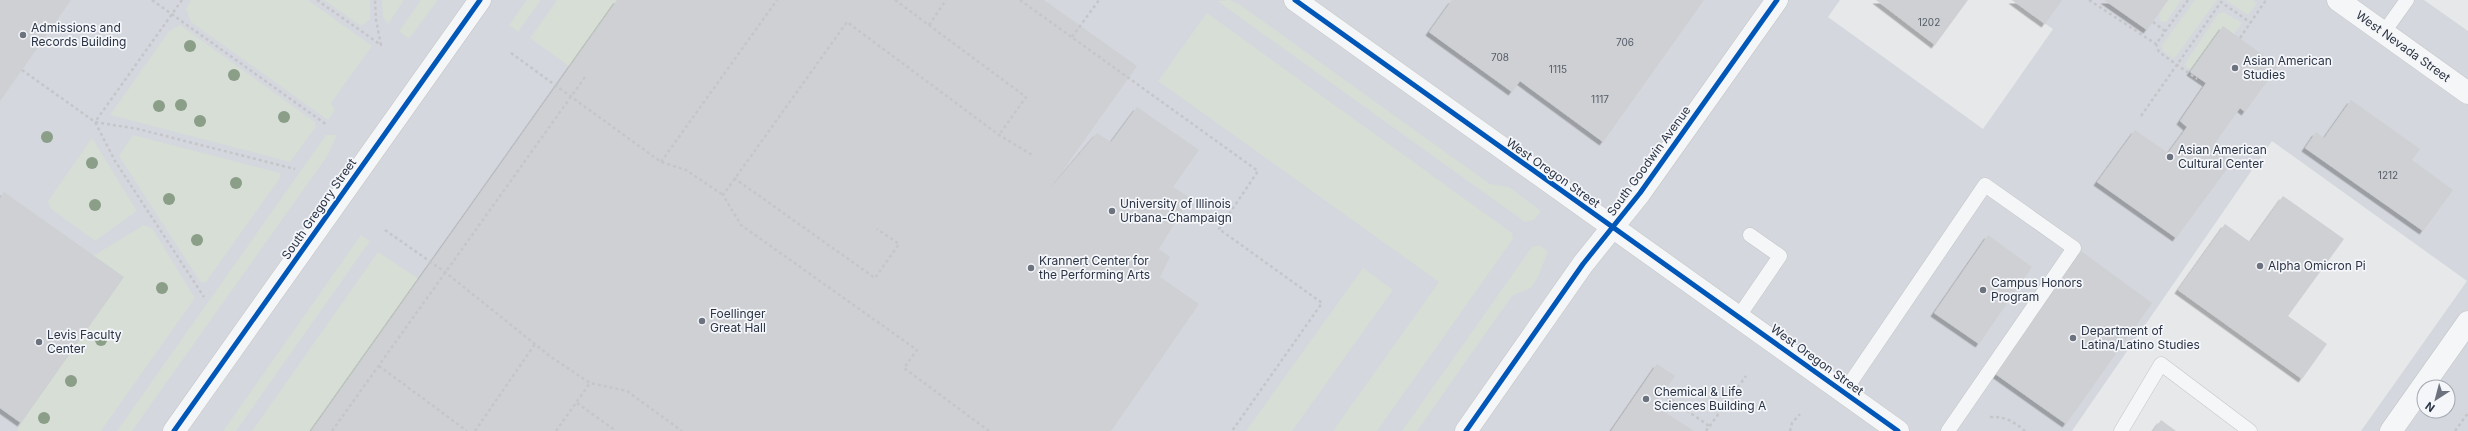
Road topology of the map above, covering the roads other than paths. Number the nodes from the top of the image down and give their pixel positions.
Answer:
1 (480, 0) edge
2 (1294, 0) edge
3 (1777, 0) edge
4 (2338, 0) edge
5 (2407, 0) edge
6 (2384, 32) junction
7 (2468, 93) edge
8 (1612, 228) junction
9 (1750, 235) dead end
10 (1739, 316) junction
11 (2468, 322) edge
12 (1844, 392) junction
13 (174, 431) edge
14 (1466, 431) edge
15 (1898, 431) edge
16 (1948, 431) edge
17 (2121, 431) edge
18 (2250, 431) edge
19 (2391, 431) edge

1 - 13 street, South Gregory Street
2 - 8 street, West Oregon Street
3 - 8 street, South Goodwin Avenue
4 - 6 street, West Nevada Street
5 - 6 lane
6 - 7 street, West Nevada Street
8 - 10 street, West Oregon Street
8 - 14 street, South Goodwin Avenue
9 - 10 lane
10 - 12 street, West Oregon Street
11 - 19 street
12 - 15 street, West Oregon Street
12 - 16 lane
17 - 18 lane

